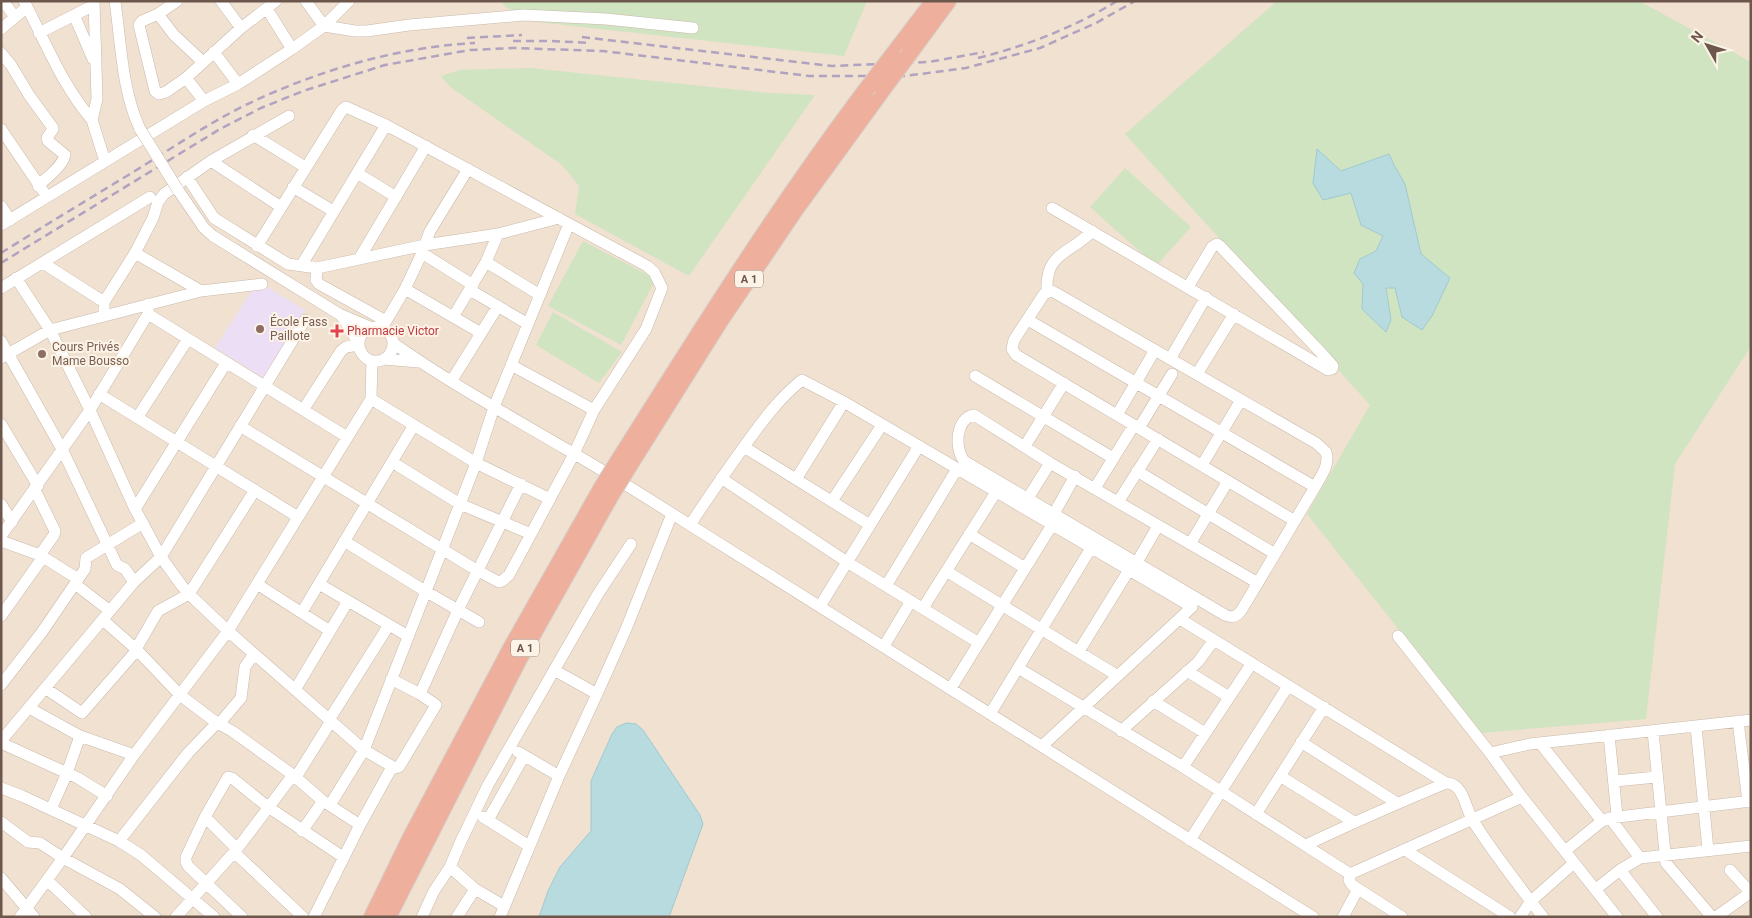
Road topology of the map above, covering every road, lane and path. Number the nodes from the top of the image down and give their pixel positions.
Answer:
1 (3, 1) edge
2 (115, 1) edge
3 (177, 1) edge
4 (276, 1) edge
5 (306, 1) edge
6 (349, 1) edge
7 (934, 1) edge
8 (948, 1) edge
9 (94, 3) edge
10 (225, 3) edge
11 (25, 4) edge
12 (77, 9) edge
13 (267, 9) junction
14 (158, 14) junction
15 (15, 17) junction
16 (324, 26) junction
17 (241, 28) junction
18 (693, 28) dead end
19 (1, 30) edge
20 (39, 33) junction
21 (292, 49) junction
22 (214, 52) junction
23 (1, 53) edge
24 (203, 62) junction
25 (95, 64) junction
26 (186, 78) junction
27 (238, 84) junction
28 (875, 89) junction
29 (204, 101) junction
30 (289, 116) dead end
31 (92, 120) junction
32 (386, 125) junction
33 (1, 129) edge
34 (253, 135) junction
35 (426, 146) junction
36 (105, 161) junction
37 (211, 161) junction
38 (305, 167) junction
39 (468, 169) junction
40 (357, 173) junction
41 (187, 177) junction
42 (38, 186) junction
43 (293, 187) junction
44 (47, 196) junction
45 (396, 196) junction
46 (150, 197) dead end
47 (1, 206) edge
48 (281, 206) junction
49 (1052, 208) dead end
50 (334, 211) junction
51 (564, 221) junction
52 (6, 222) edge
53 (1092, 231) junction
54 (498, 234) junction
55 (257, 246) junction
56 (423, 249) junction
57 (135, 252) junction
58 (359, 259) junction
59 (486, 262) junction
60 (43, 263) junction
61 (300, 266) junction
62 (317, 268) junction
63 (16, 278) junction
64 (262, 284) dead end
65 (471, 287) junction
66 (1188, 287) junction
67 (1, 288) edge
68 (405, 289) junction
69 (201, 291) junction
70 (1048, 292) junction
71 (540, 295) junction
72 (1206, 298) junction
73 (104, 302) junction
74 (498, 306) junction
75 (148, 310) junction
76 (339, 314) junction
77 (1234, 314) junction
78 (104, 316) junction
79 (453, 317) junction
80 (305, 320) dead end
81 (1028, 320) junction
82 (528, 324) junction
83 (380, 326) junction
84 (50, 330) junction
85 (481, 333) junction
86 (188, 339) junction
87 (1, 341) edge
88 (393, 343) junction
89 (359, 345) junction
90 (1155, 350) junction
91 (5, 356) edge
92 (384, 359) junction
93 (1170, 359) junction
94 (372, 360) junction
95 (420, 362) junction
96 (226, 363) junction
97 (511, 365) junction
98 (1172, 374) dead end
99 (1197, 374) junction
100 (974, 376) dead end
101 (452, 380) junction
102 (1135, 381) junction
103 (1064, 383) junction
104 (264, 386) junction
105 (99, 394) junction
106 (1160, 396) junction
107 (371, 399) junction
108 (1241, 400) junction
109 (844, 402) junction
110 (494, 407) junction
111 (90, 410) junction
112 (303, 410) junction
113 (594, 410) junction
114 (1117, 415) junction
115 (1044, 416) junction
116 (137, 418) junction
117 (1, 424) edge
118 (882, 424) junction
119 (414, 425) junction
120 (240, 426) junction
121 (1137, 427) junction
122 (1222, 432) junction
123 (347, 437) junction
124 (1158, 439) junction
125 (177, 442) junction
126 (919, 446) junction
127 (1025, 446) junction
128 (744, 447) junction
129 (62, 451) junction
130 (574, 454) junction
131 (1113, 458) junction
132 (392, 462) junction
133 (1050, 462) junction
134 (476, 463) junction
135 (1202, 465) junction
136 (216, 466) junction
137 (957, 469) junction
138 (1137, 471) junction
139 (323, 476) junction
140 (1075, 476) junction
141 (721, 478) junction
142 (796, 479) junction
143 (1228, 481) junction
144 (521, 484) junction
145 (1315, 487) junction
146 (37, 488) junction
147 (1095, 488) junction
148 (255, 490) junction
149 (606, 492) junction
150 (996, 492) junction
151 (550, 498) junction
152 (1028, 498) junction
153 (832, 501) junction
154 (1118, 502) junction
155 (367, 503) junction
156 (1, 504) edge
157 (460, 504) junction
158 (135, 509) junction
159 (1209, 513) junction
160 (672, 514) junction
161 (298, 517) junction
162 (1052, 520) junction
163 (1295, 521) junction
164 (12, 522) junction
165 (502, 522) junction
166 (143, 523) junction
167 (690, 525) junction
168 (870, 525) junction
169 (1158, 526) junction
170 (531, 534) junction
171 (970, 534) junction
172 (1, 536) edge
173 (1, 541) edge
174 (344, 541) junction
175 (631, 544) dead end
176 (1190, 544) junction
177 (108, 545) junction
178 (1091, 548) junction
179 (442, 549) junction
180 (1276, 554) junction
181 (42, 556) junction
182 (161, 556) junction
183 (847, 562) junction
184 (1133, 566) junction
185 (1025, 568) junction
186 (478, 571) junction
187 (946, 571) junction
188 (76, 582) junction
189 (134, 582) junction
190 (1258, 583) junction
191 (257, 584) junction
192 (319, 584) junction
193 (886, 586) junction
194 (425, 591) junction
195 (189, 594) junction
196 (348, 601) junction
197 (911, 601) junction
198 (1002, 604) junction
199 (820, 606) junction
200 (923, 608) junction
201 (458, 610) junction
202 (302, 612) junction
203 (1, 616) edge
204 (106, 616) junction
205 (1180, 619) junction
206 (479, 622) dead end
207 (389, 625) junction
208 (228, 630) junction
209 (1042, 630) junction
210 (330, 631) junction
211 (408, 636) junction
212 (1398, 636) dead end
213 (1214, 640) junction
214 (979, 643) junction
215 (884, 646) junction
216 (136, 649) junction
217 (1080, 651) junction
218 (254, 654) junction
219 (1252, 663) junction
220 (1018, 668) junction
221 (554, 670) junction
222 (1187, 671) junction
223 (1118, 676) junction
224 (391, 679) junction
225 (1, 686) edge
226 (1288, 686) junction
227 (45, 688) junction
228 (951, 688) junction
229 (295, 690) junction
230 (420, 694) junction
231 (597, 694) junction
232 (180, 695) junction
233 (1228, 697) junction
234 (1153, 701) junction
235 (1324, 707) junction
236 (29, 708) junction
237 (1083, 708) junction
238 (82, 713) junction
239 (990, 714) junction
240 (1751, 720) edge
241 (330, 721) junction
242 (1738, 721) junction
243 (218, 723) junction
244 (1696, 726) junction
245 (1121, 731) junction
246 (1653, 731) junction
247 (1205, 733) junction
248 (78, 735) junction
249 (1609, 735) junction
250 (1, 742) edge
251 (1301, 742) junction
252 (1540, 743) junction
253 (1042, 746) junction
254 (510, 747) junction
255 (364, 750) junction
256 (1490, 753) junction
257 (134, 755) junction
258 (524, 756) junction
259 (392, 767) junction
260 (1183, 767) junction
261 (67, 773) junction
262 (294, 776) junction
263 (559, 776) junction
264 (1280, 776) junction
265 (1657, 777) junction
266 (1615, 781) junction
267 (1446, 783) junction
268 (1, 788) edge
269 (1220, 791) junction
270 (107, 796) junction
271 (1522, 797) junction
272 (1749, 802) edge
273 (326, 803) junction
274 (1397, 803) junction
275 (268, 807) junction
276 (1704, 807) junction
277 (51, 809) junction
278 (475, 812) junction
279 (1660, 812) junction
280 (1256, 814) junction
281 (205, 817) junction
282 (1610, 818) junction
283 (488, 820) junction
284 (1472, 820) junction
285 (1, 822) edge
286 (1354, 822) junction
287 (360, 824) junction
288 (85, 826) junction
289 (302, 831) junction
290 (1190, 840) junction
291 (120, 841) junction
292 (1306, 845) junction
293 (529, 846) junction
294 (1751, 846) edge
295 (236, 850) junction
296 (1405, 850) junction
297 (1708, 850) junction
298 (1565, 851) junction
299 (1664, 854) junction
300 (343, 857) junction
301 (63, 858) junction
302 (1640, 858) junction
303 (1574, 864) junction
304 (450, 867) junction
305 (1620, 870) junction
306 (1730, 870) dead end
307 (1350, 874) junction
308 (1, 878) edge
309 (48, 880) junction
310 (206, 883) junction
311 (1596, 889) junction
312 (475, 890) junction
313 (1358, 890) junction
314 (1751, 893) edge
315 (192, 898) junction
316 (1531, 901) junction
317 (502, 912) edge
318 (26, 914) edge
319 (1398, 916) edge
320 (86, 917) edge
321 (155, 917) edge
322 (176, 917) edge
323 (214, 917) edge
324 (242, 917) edge
325 (303, 917) edge
326 (314, 917) edge
327 (372, 917) edge
328 (388, 917) edge
329 (422, 917) edge
330 (457, 917) edge
331 (1313, 917) edge
332 (1343, 917) edge
333 (1510, 917) edge
334 (1520, 917) edge
335 (1543, 917) edge
336 (1617, 917) edge
337 (1657, 917) edge
338 (1712, 917) edge
339 (1716, 917) edge

1 - 15 street
2 - 76 street, bridge
3 - 14 street
4 - 13 street
5 - 16 street
6 - 16 street
7 - 28 highway, A 1, bridge
8 - 28 highway, A 1, bridge
9 - 12 street
9 - 25 street
10 - 17 street
11 - 15 street
11 - 20 street
12 - 20 street
12 - 25 street
13 - 17 street
13 - 21 street
14 - 24 street
14 - 26 street
15 - 19 street
16 - 18 street
16 - 21 street
17 - 22 street
20 - 31 street
21 - 27 street
22 - 24 street
22 - 27 street
23 - 42 street
24 - 26 street
25 - 31 street
26 - 29 street
27 - 29 street
28 - 149 highway, A 1, bridge
29 - 36 street
30 - 34 street
31 - 36 street
32 - 35 street
32 - 38 street
32 - 40 street
33 - 42 street
34 - 37 street
34 - 38 street
35 - 39 street
35 - 45 street
36 - 44 street
37 - 41 street
37 - 48 street
38 - 43 street
39 - 51 street
39 - 56 street
40 - 45 street
40 - 50 street
41 - 55 street
41 - 57 street
42 - 44 street
43 - 48 street
43 - 50 street
44 - 52 street
45 - 58 street
46 - 60 street
47 - 52 street
48 - 55 street
49 - 53 street
50 - 61 street
51 - 54 street
51 - 71 street
51 - 113 street
53 - 66 street
53 - 70 street
54 - 56 street
54 - 59 street
55 - 61 street
56 - 58 street
56 - 65 street
56 - 68 street
57 - 69 street
57 - 73 street
58 - 62 street
59 - 65 street
59 - 71 street
60 - 63 street
60 - 73 street
61 - 62 street
62 - 83 street
63 - 67 street
63 - 84 street
64 - 69 street
65 - 74 street
65 - 79 street
66 - 72 street
66 - 77 street
68 - 79 street
68 - 83 street
69 - 75 street
70 - 81 street
70 - 90 street
71 - 82 street
72 - 77 street
72 - 93 street
73 - 78 street
74 - 82 street
74 - 85 street
75 - 78 street
75 - 86 street
75 - 105 street
76 - 83 street
76 - 89 street
77 - 99 street
78 - 84 street
79 - 85 street
80 - 104 street
81 - 102 street
81 - 103 street
82 - 97 street
83 - 88 street
83 - 89 street
84 - 91 street
84 - 111 street
85 - 101 street
86 - 96 street
86 - 116 street
87 - 91 street
88 - 92 street
88 - 95 street
89 - 94 street
89 - 112 street
90 - 93 street
90 - 102 street
91 - 129 street
92 - 94 street
92 - 95 street
93 - 99 street
94 - 107 street
95 - 101 street
96 - 104 street
96 - 125 street
97 - 110 street
97 - 113 street
98 - 106 street
99 - 108 street
100 - 115 street
101 - 110 street
102 - 106 street
102 - 114 street
103 - 114 street
103 - 115 street
104 - 112 street
104 - 120 street
105 - 111 street
105 - 116 street
106 - 121 street
106 - 122 street
107 - 119 street
107 - 123 street
108 - 122 street
108 - 145 street
109 - 118 street
109 - 128 street
109 - 142 street
110 - 130 street
110 - 134 street
111 - 129 street
111 - 158 street
112 - 123 street
113 - 130 street
114 - 121 street
115 - 127 street
115 - 131 street
116 - 125 street
117 - 146 street
118 - 126 street
118 - 153 street
119 - 132 street
119 - 134 street
120 - 136 street
120 - 139 street
121 - 124 street
121 - 131 street
122 - 135 street
122 - 145 street
123 - 139 street
124 - 135 street
124 - 138 street
125 - 136 street
125 - 158 street
126 - 137 street
126 - 168 street
127 - 133 street
127 - 152 street
128 - 141 street
128 - 142 street
129 - 146 street
129 - 177 street
130 - 151 street
130 - 160 street
131 - 147 street
132 - 155 street
132 - 157 street
133 - 140 street
133 - 152 street
134 - 144 street
134 - 157 street
135 - 143 street
136 - 148 street
136 - 182 street
137 - 150 street
137 - 193 street
138 - 154 street
138 - 159 street
139 - 155 street
139 - 161 street
140 - 147 street
140 - 162 street
141 - 167 street
141 - 183 street
142 - 153 street
143 - 159 street
143 - 163 street
144 - 151 street
144 - 165 street
145 - 163 street
146 - 164 street
146 - 181 street
147 - 154 street
148 - 161 street
148 - 195 street
149 - 327 highway, A 1
149 - 328 highway, A 1
150 - 162 street
150 - 171 street
151 - 170 street
152 - 162 street
153 - 168 street
154 - 169 street
155 - 174 street
155 - 179 street
156 - 164 street
157 - 165 street
157 - 179 street
158 - 166 street
159 - 176 street
159 - 180 street
160 - 167 street
160 - 231 street
161 - 191 street
162 - 178 street
162 - 184 street
162 - 185 street
163 - 180 street
164 - 172 street
165 - 170 street
165 - 186 street
166 - 177 street
166 - 182 street
167 - 199 street
168 - 183 street
169 - 176 street
169 - 184 street
170 - 186 street
171 - 185 street
171 - 187 street
173 - 181 street
174 - 192 street
174 - 194 street
175 - 221 street
176 - 190 street
177 - 188 street
177 - 189 street
178 - 184 street
178 - 209 street
179 - 186 street
179 - 194 street
180 - 190 street
181 - 188 street
181 - 203 street
182 - 189 street
182 - 195 street
183 - 193 street
183 - 199 street
184 - 190 street
184 - 205 street
184 - 217 street
185 - 198 street
186 - 201 street
187 - 198 street
187 - 200 street
188 - 204 street
188 - 225 street
189 - 204 street
191 - 202 street
191 - 208 street
192 - 196 street
192 - 202 street
193 - 197 street
194 - 201 street
194 - 211 street
195 - 208 street
195 - 216 street
196 - 207 street
196 - 210 street
197 - 200 street
197 - 215 street
198 - 209 street
198 - 214 street
199 - 215 street
200 - 214 street
201 - 206 street
201 - 230 street
202 - 210 street
204 - 216 street
204 - 227 street
205 - 213 street
205 - 223 street
207 - 211 street
207 - 241 street
208 - 218 street
208 - 232 street
209 - 217 street
209 - 220 street
210 - 229 street
211 - 224 street
212 - 256 street
213 - 219 street
213 - 222 street
214 - 228 street
215 - 228 street
216 - 232 street
216 - 238 street
217 - 223 street
218 - 229 street
218 - 243 street
219 - 226 street
219 - 233 street
220 - 237 street
220 - 239 street
221 - 231 street
221 - 254 street
222 - 233 street
222 - 234 street
223 - 237 street
224 - 230 street
224 - 255 street
226 - 235 street
226 - 269 street
227 - 236 street
227 - 238 street
228 - 239 street
229 - 241 street
230 - 259 street
231 - 263 street
232 - 243 street
232 - 257 street
233 - 247 street
234 - 245 street
234 - 247 street
235 - 251 street
235 - 267 street
236 - 248 street
236 - 250 street
237 - 245 street
237 - 253 street
238 - 248 street
239 - 253 street
240 - 242 street
241 - 255 street
241 - 262 street
242 - 244 street
242 - 272 street
243 - 262 street
243 - 291 street
244 - 246 street
244 - 276 street
245 - 260 street
246 - 249 street
246 - 265 street
247 - 260 street
248 - 257 street
248 - 261 street
249 - 252 street
249 - 266 street
250 - 261 street
251 - 264 street
251 - 274 street
252 - 256 street
252 - 282 street
253 - 290 street
254 - 258 street
254 - 278 street
255 - 259 street
255 - 273 street
256 - 271 street
257 - 270 street
258 - 263 street
258 - 283 street
259 - 287 street
260 - 269 street
261 - 270 street
261 - 277 street
262 - 273 street
262 - 275 street
263 - 293 street
264 - 280 street
264 - 286 street
265 - 266 street
265 - 279 street
266 - 282 street
267 - 274 street
267 - 284 street
268 - 277 street
269 - 280 street
269 - 290 street
270 - 288 street
271 - 284 street
271 - 298 street
272 - 276 street
273 - 287 street
273 - 289 street
274 - 286 street
275 - 281 street
275 - 289 street
275 - 295 street
276 - 279 street
276 - 297 street
277 - 288 street
278 - 283 street
278 - 304 street
279 - 282 street
279 - 299 street
280 - 292 street
281 - 295 street
281 - 310 street
282 - 298 street
282 - 302 street
283 - 293 street
284 - 296 street
284 - 316 street
285 - 301 street
286 - 292 street
287 - 300 street
288 - 291 street
288 - 301 street
289 - 300 street
290 - 331 street
291 - 315 street
292 - 307 street
293 - 317 street
294 - 297 street
295 - 310 street
295 - 325 street
296 - 307 street
296 - 333 street
297 - 299 street
298 - 303 street
299 - 302 street
299 - 338 street
300 - 326 street
301 - 309 street
301 - 321 street
302 - 305 street
303 - 311 street
303 - 316 street
304 - 312 street
304 - 329 street
305 - 311 street
305 - 337 street
306 - 314 street
307 - 313 street
308 - 318 street
309 - 318 street
309 - 320 street
310 - 315 street
310 - 324 street
311 - 336 street
312 - 317 street
312 - 330 street
313 - 319 street
313 - 332 street
314 - 339 street
315 - 322 street
315 - 323 street
316 - 334 street
316 - 335 street

